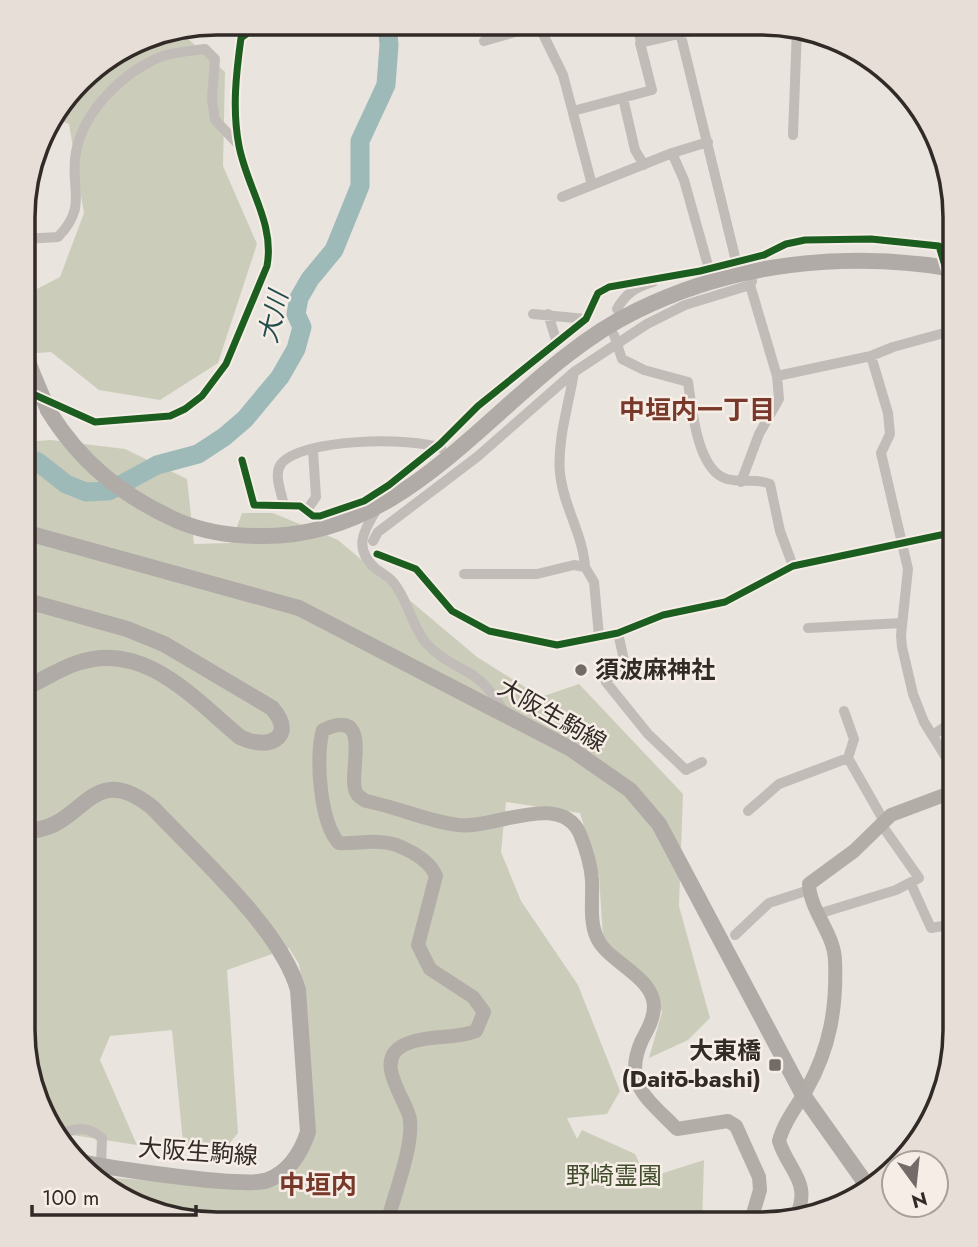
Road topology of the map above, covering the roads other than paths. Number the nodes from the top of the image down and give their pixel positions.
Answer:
1 (245, 35) edge
2 (505, 35) edge
3 (545, 35) edge
4 (640, 35) edge
5 (662, 35) edge
6 (681, 35) edge
7 (797, 39) edge
8 (484, 41) dead end
9 (642, 42) junction
10 (623, 98) junction
11 (573, 111) junction
12 (793, 135) dead end
13 (708, 142) junction
14 (239, 144) junction
15 (672, 153) junction
16 (644, 165) junction
17 (592, 185) junction
18 (562, 197) dead end
19 (35, 240) edge
20 (764, 255) junction
21 (943, 256) edge
22 (736, 261) junction
23 (778, 266) junction
24 (709, 269) junction
25 (943, 271) edge
26 (753, 278) junction
27 (662, 280) junction
28 (617, 309) dead end
29 (533, 314) dead end
30 (548, 314) junction
31 (586, 319) junction
32 (943, 334) edge
33 (616, 340) junction
34 (557, 343) junction
35 (871, 356) junction
36 (574, 372) junction
37 (777, 376) junction
38 (35, 379) edge
39 (35, 395) edge
40 (440, 447) junction
41 (313, 450) junction
42 (242, 460) dead end
43 (741, 482) junction
44 (284, 506) junction
45 (377, 509) junction
46 (307, 510) junction
47 (35, 535) edge
48 (943, 535) edge
49 (373, 541) dead end
50 (903, 544) junction
51 (377, 554) dead end
52 (793, 566) junction
53 (585, 567) junction
54 (464, 575) dead end
55 (35, 603) edge
56 (902, 624) junction
57 (808, 628) dead end
58 (618, 633) junction
59 (599, 636) junction
60 (35, 683) edge
61 (845, 711) dead end
62 (505, 713) junction
63 (943, 728) edge
64 (933, 734) junction
65 (943, 751) edge
66 (848, 758) junction
67 (702, 762) dead end
68 (943, 796) edge
69 (748, 811) dead end
70 (883, 822) junction
71 (35, 829) edge
72 (911, 884) junction
73 (809, 890) junction
74 (818, 914) junction
75 (943, 926) edge
76 (735, 935) dead end
77 (803, 1095) junction
78 (67, 1132) edge
79 (95, 1165) edge
80 (102, 1166) junction
81 (103, 1171) edge
82 (864, 1180) edge
83 (799, 1209) edge
84 (391, 1212) edge
85 (754, 1212) edge

1 - 14 street
2 - 8 street
3 - 11 street
4 - 9 street
5 - 9 street
6 - 13 street
7 - 12 street
9 - 10 street
10 - 11 street
10 - 16 street
11 - 17 street
13 - 15 street
13 - 22 street
14 - 19 street
14 - 39 street
15 - 16 street
15 - 24 street
16 - 17 street
17 - 18 street
20 - 21 street
20 - 22 street
20 - 23 street
22 - 24 street
23 - 25 main road
23 - 26 main road
24 - 27 street
26 - 33 street
26 - 37 street
26 - 45 main road
27 - 28 street
27 - 31 street
29 - 30 street
30 - 31 street
30 - 34 street
31 - 34 street
32 - 35 street
33 - 36 street
33 - 43 street
34 - 40 street
35 - 37 street
35 - 50 street
36 - 49 street
36 - 53 street
37 - 43 street
38 - 45 main road, bridge
40 - 41 street
40 - 46 street
41 - 44 street
41 - 46 street
42 - 44 street
43 - 52 street
44 - 46 street
45 - 62 street
47 - 62 main road, 大阪生駒線
48 - 50 street
50 - 52 street
50 - 56 street
51 - 59 street
52 - 58 street
53 - 54 street
53 - 59 street
55 - 60 main road
56 - 57 street
56 - 64 street
58 - 59 street
58 - 67 street
61 - 66 street
62 - 77 main road, 大阪生駒線
63 - 64 street
64 - 65 street
66 - 69 street
66 - 70 street
68 - 70 main road
70 - 72 street
70 - 73 main road
71 - 80 main road, 大阪生駒線
72 - 74 street
72 - 75 street
73 - 74 main road
73 - 76 street
74 - 77 main road
77 - 82 main road, 大阪生駒線
77 - 83 main road
78 - 80 street
79 - 80 main road, 大阪生駒線
80 - 81 main road
84 - 85 main road

